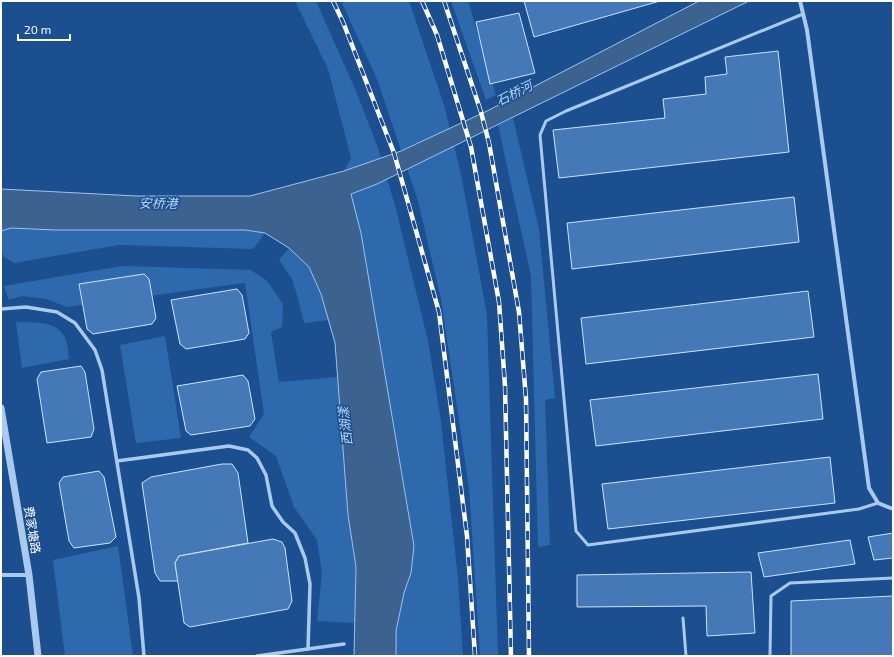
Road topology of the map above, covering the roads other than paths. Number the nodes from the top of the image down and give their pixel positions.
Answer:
1 (800, 1) edge
2 (803, 14) junction
3 (1, 309) edge
4 (1, 408) edge
5 (117, 461) junction
6 (878, 503) junction
7 (893, 510) edge
8 (1, 575) edge
9 (29, 575) junction
10 (893, 578) edge
11 (683, 618) dead end
12 (344, 644) dead end
13 (308, 649) junction
14 (38, 656) edge
15 (144, 656) edge
16 (257, 656) edge
17 (686, 656) edge
18 (770, 656) edge

1 - 2 street
2 - 6 street
2 - 6 lane
3 - 5 street
4 - 9 street, 费家塘路
5 - 13 street
5 - 15 street
6 - 7 street
8 - 9 street
9 - 14 street, 费家塘路
10 - 18 lane
11 - 17 lane
12 - 13 street
13 - 16 street

